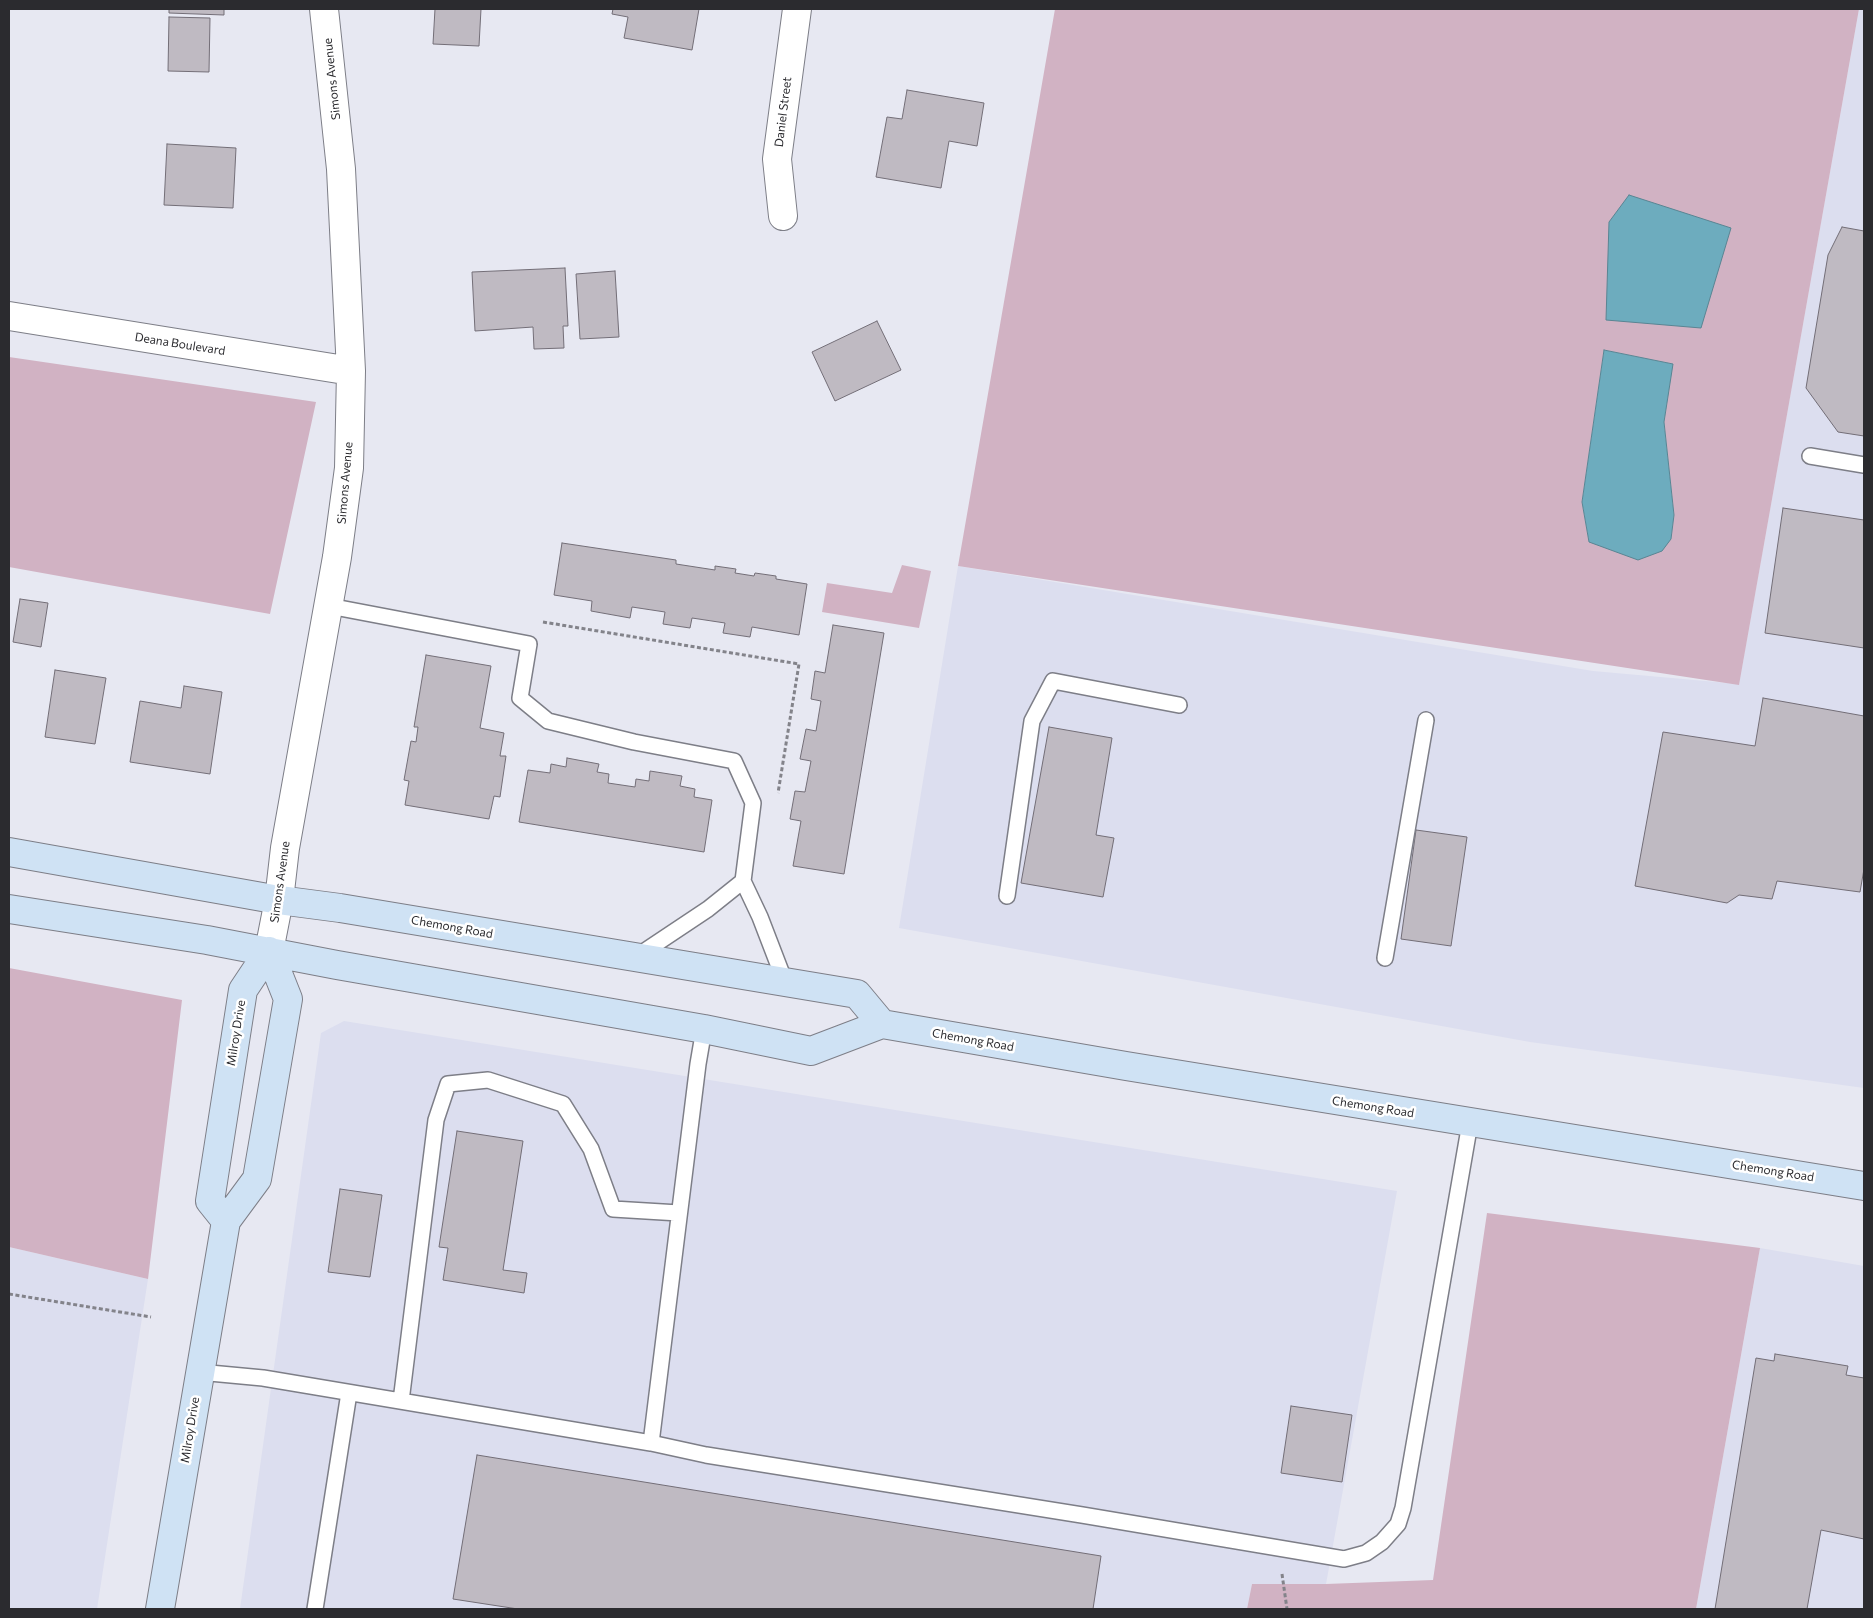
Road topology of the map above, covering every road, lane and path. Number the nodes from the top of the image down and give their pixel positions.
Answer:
1 (324, 9) edge
2 (797, 9) edge
3 (783, 216) dead end
4 (9, 316) edge
5 (351, 371) junction
6 (1810, 456) dead end
7 (1864, 465) edge
8 (329, 606) junction
9 (529, 644) junction
10 (1179, 705) dead end
11 (1426, 720) dead end
12 (777, 802) dead end
13 (9, 852) edge
14 (743, 881) junction
15 (1007, 896) dead end
16 (279, 900) junction
17 (9, 910) edge
18 (269, 951) junction
19 (635, 958) junction
20 (1385, 958) dead end
21 (785, 982) junction
22 (882, 1024) junction
23 (704, 1029) junction
24 (1470, 1122) junction
25 (1864, 1186) edge
26 (679, 1213) junction
27 (226, 1222) junction
28 (9, 1294) edge
29 (151, 1317) dead end
30 (199, 1372) junction
31 (349, 1393) junction
32 (401, 1401) junction
33 (651, 1443) junction
34 (1279, 1548) junction
35 (160, 1609) edge
36 (315, 1609) edge
37 (1287, 1609) edge

1 - 5 street, Simons Avenue
2 - 3 street, Daniel Street
4 - 5 street, Deana Boulevard
5 - 8 street, Simons Avenue
6 - 7 lane
8 - 9 lane
8 - 16 street, Simons Avenue
9 - 12 path
9 - 14 lane
10 - 15 lane
11 - 20 lane
13 - 16 main road, Chemong Road
14 - 19 lane
14 - 21 lane
16 - 18 street, Simons Avenue
16 - 19 main road, Chemong Road
17 - 18 main road
18 - 23 main road
18 - 27 main road, Milroy Drive
18 - 27 main road, Milroy Drive
19 - 21 main road, Chemong Road
21 - 22 main road, Chemong Road
22 - 23 main road
22 - 24 main road, Chemong Road
23 - 26 lane
24 - 25 main road, Chemong Road
24 - 34 lane
26 - 32 lane
26 - 33 lane
27 - 30 main road, Milroy Drive
28 - 29 path
30 - 31 lane
30 - 35 main road, Milroy Drive
31 - 32 lane
31 - 36 lane
32 - 33 lane
33 - 34 lane
34 - 37 path

